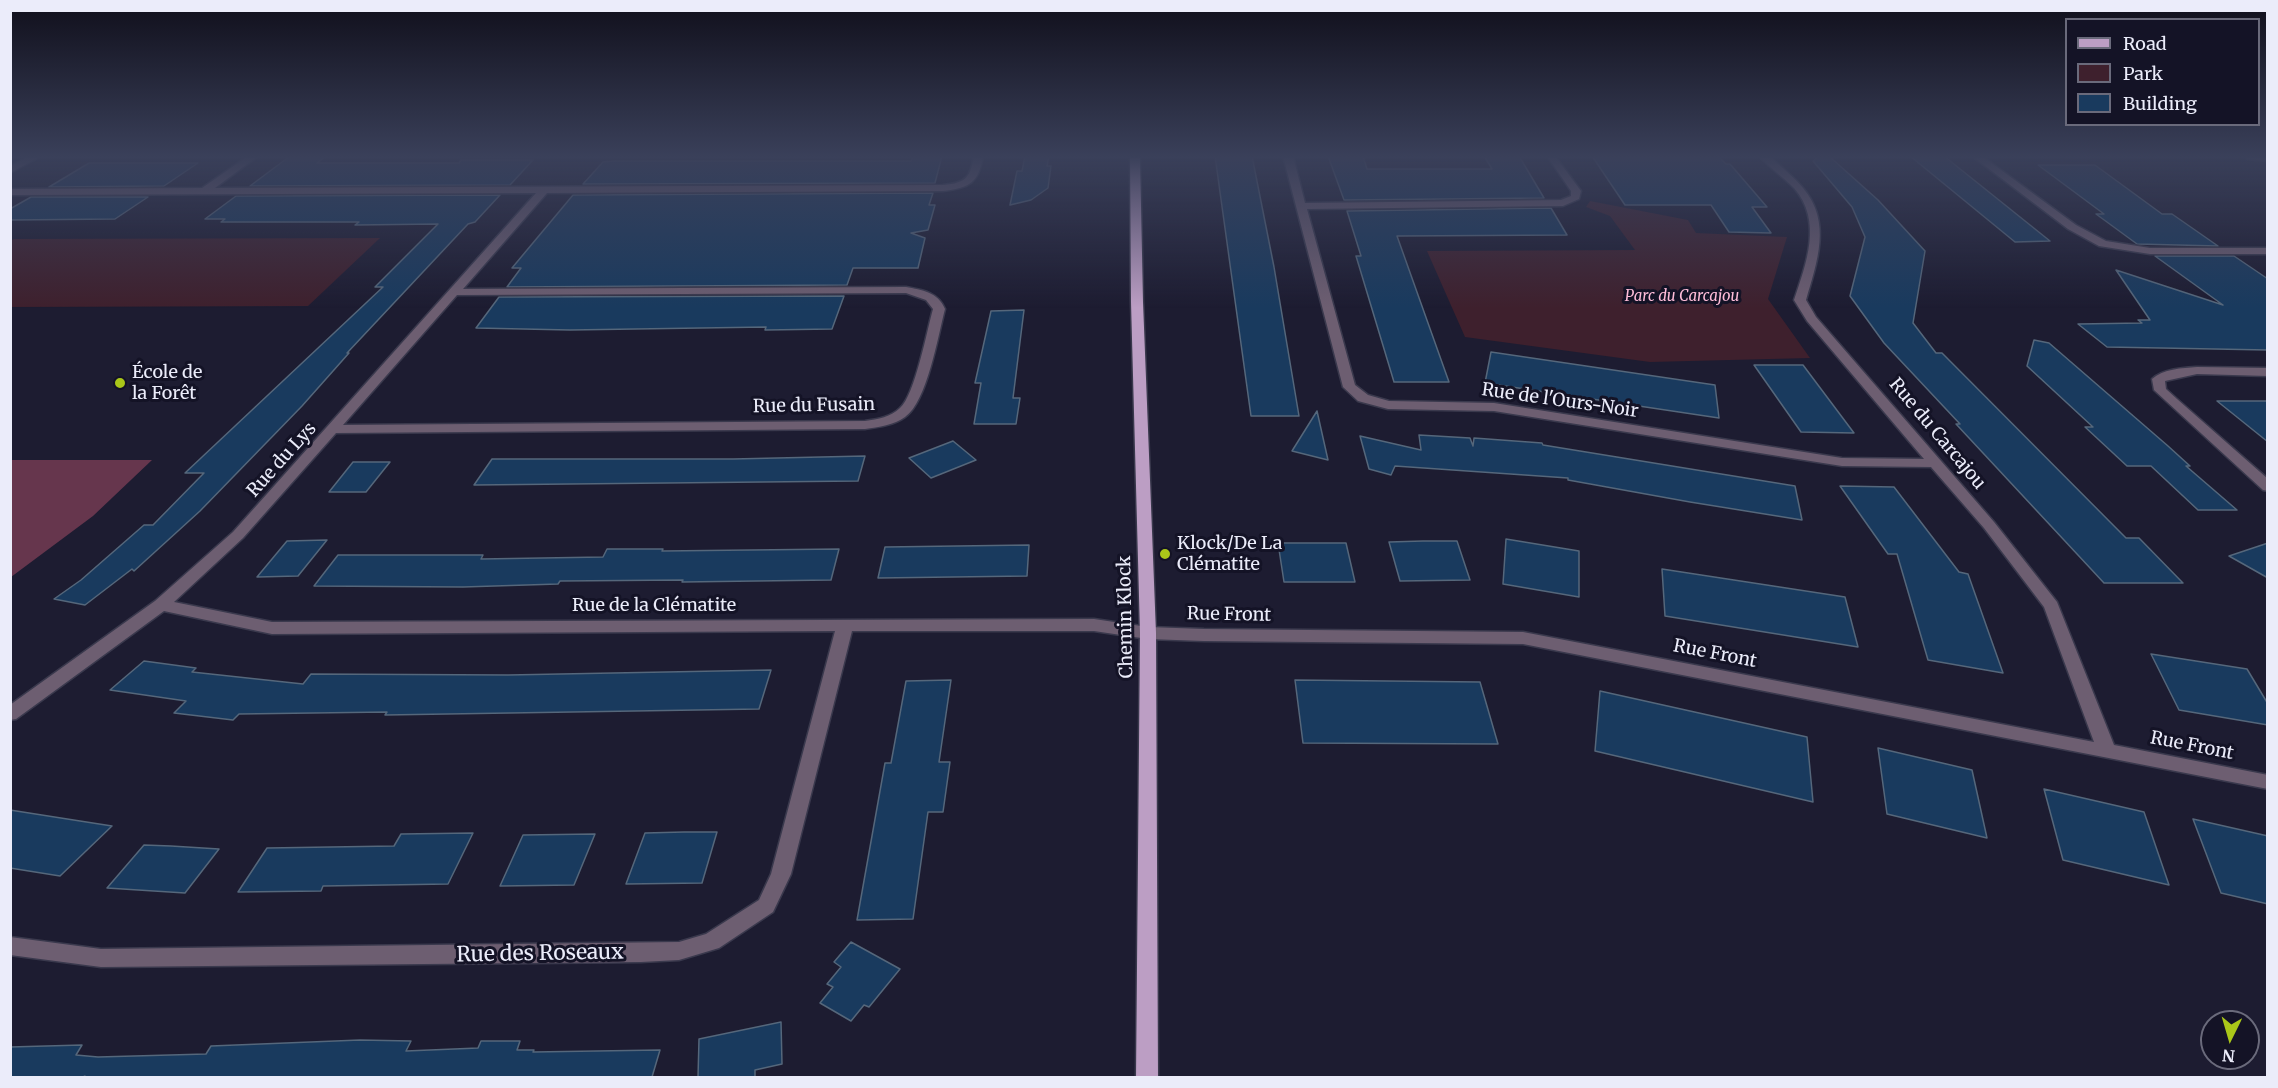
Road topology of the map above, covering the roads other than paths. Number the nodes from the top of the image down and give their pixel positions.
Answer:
1 (1300, 206) edge
2 (529, 207) edge
3 (1137, 207) edge
4 (1810, 207) edge
5 (2045, 207) edge
6 (2268, 251) edge
7 (454, 292) junction
8 (2268, 372) edge
9 (334, 429) junction
10 (1936, 462) junction
11 (2268, 487) edge
12 (161, 605) junction
13 (845, 625) junction
14 (1148, 633) junction
15 (10, 714) edge
16 (2106, 749) junction
17 (2268, 782) edge
18 (10, 946) edge
19 (1147, 1077) edge

1 - 10 street, Rue de l'Ours-Noir
2 - 7 street, Rue du Lys
3 - 14 main road, Chemin Klock
4 - 10 street, Rue du Carcajou
5 - 6 street
7 - 9 street, Rue du Lys
7 - 9 street, Rue du Fusain
8 - 11 street
9 - 12 street, Rue du Lys
10 - 16 street, Rue du Carcajou
12 - 13 street, Rue de la Clématite
12 - 15 street, Rue du Lys
13 - 14 street, Rue de la Clématite
13 - 18 street, Rue des Roseaux
14 - 16 street, Rue Front
14 - 19 main road, Chemin Klock
16 - 17 street, Rue Front

